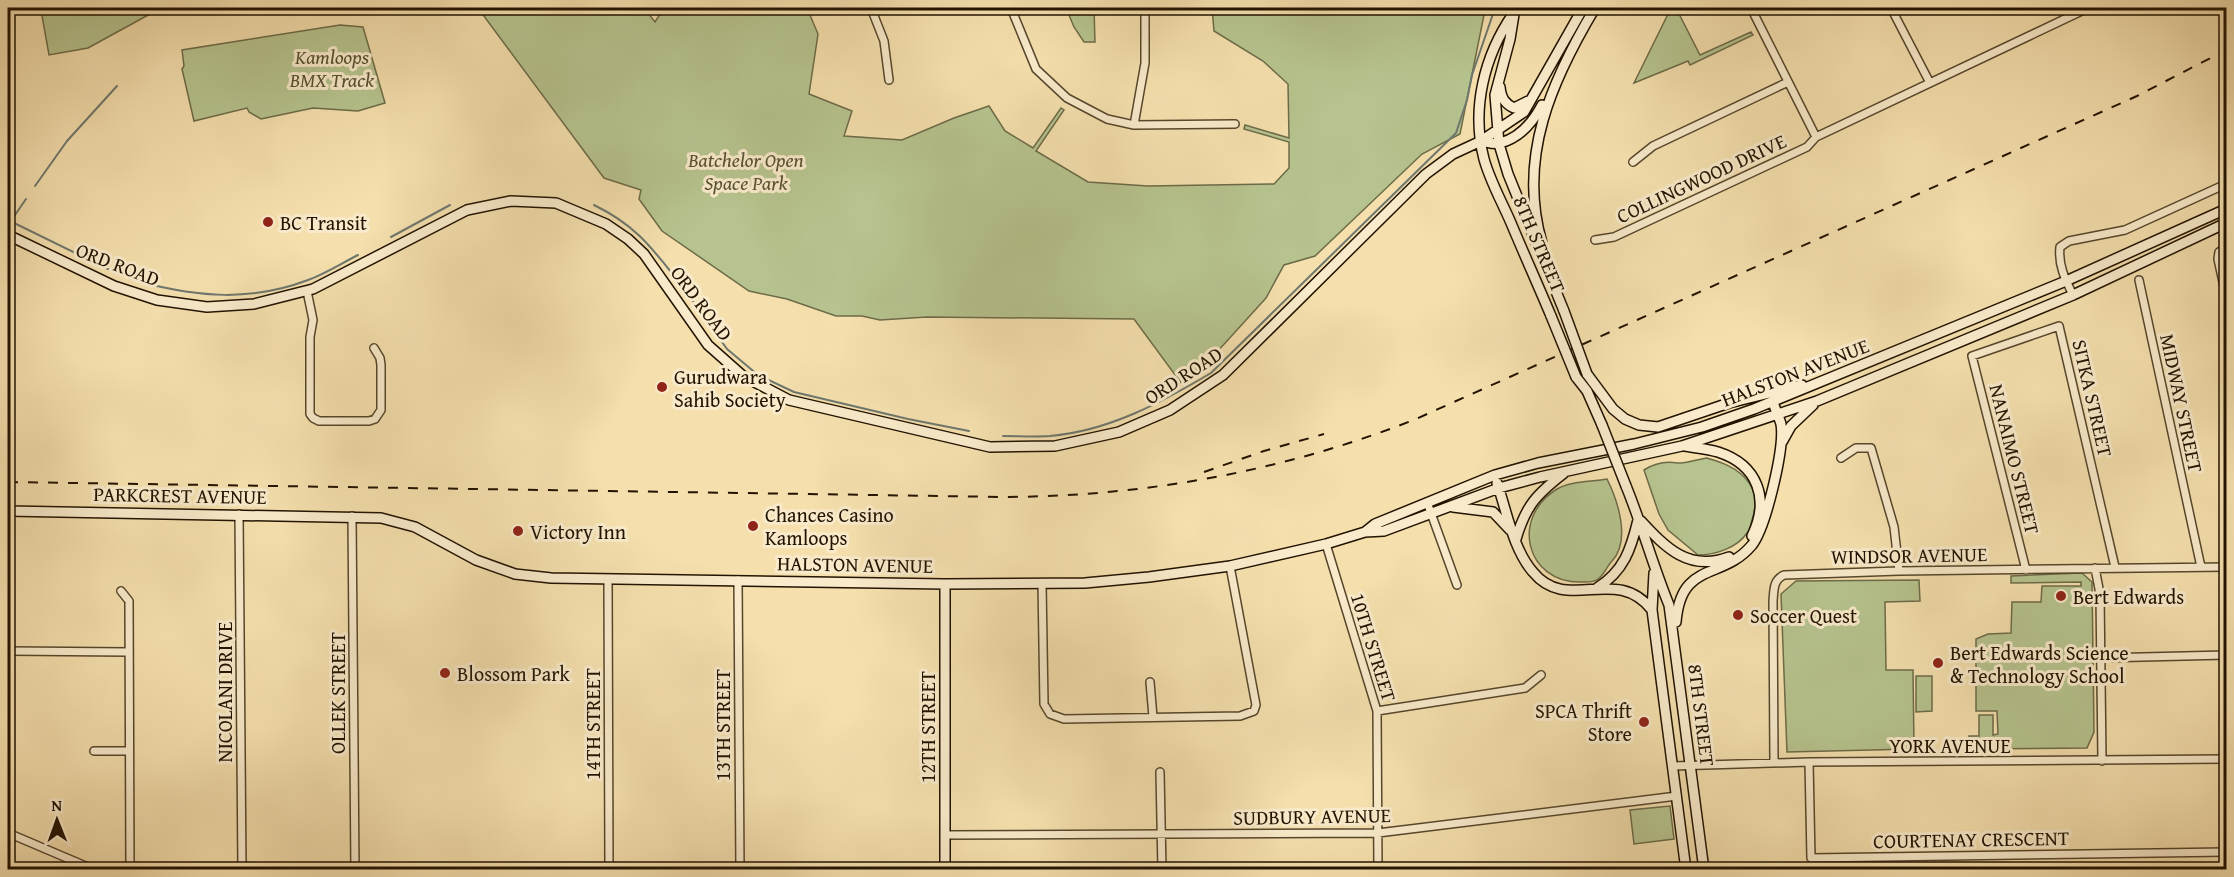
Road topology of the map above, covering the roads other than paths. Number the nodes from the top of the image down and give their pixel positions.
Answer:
1 (871, 8) edge
2 (1011, 8) edge
3 (1145, 8) edge
4 (1583, 8) edge
5 (1595, 8) edge
6 (1751, 8) edge
7 (1891, 8) edge
8 (2088, 8) edge
9 (1514, 11) edge
10 (1499, 76) junction
11 (889, 80) dead end
12 (1556, 80) junction
13 (1788, 82) junction
14 (1930, 83) junction
15 (1534, 96) junction
16 (1235, 124) dead end
17 (1134, 125) junction
18 (1497, 129) junction
19 (1816, 137) junction
20 (1481, 141) junction
21 (1499, 144) junction
22 (1633, 162) dead end
23 (2226, 184) edge
24 (2226, 209) edge
25 (2226, 223) edge
26 (8, 235) edge
27 (1595, 240) dead end
28 (2226, 247) edge
29 (1551, 277) junction
30 (2139, 280) dead end
31 (2066, 281) junction
32 (308, 291) junction
33 (2073, 295) junction
34 (2226, 296) edge
35 (374, 348) dead end
36 (1972, 356) joint
37 (1587, 374) junction
38 (1845, 374) junction
39 (1587, 391) junction
40 (1817, 401) junction
41 (1773, 402) junction
42 (1777, 415) junction
43 (1682, 446) junction
44 (1780, 447) junction
45 (1841, 459) dead end
46 (1567, 471) junction
47 (1494, 475) junction
48 (1499, 488) junction
49 (1427, 502) junction
50 (1448, 507) junction
51 (8, 511) edge
52 (1432, 513) junction
53 (239, 514) junction
54 (352, 516) junction
55 (1639, 518) junction
56 (1365, 532) junction
57 (1516, 539) junction
58 (1326, 544) junction
59 (1230, 566) junction
60 (1654, 567) junction
61 (2115, 567) junction
62 (2201, 567) junction
63 (2226, 567) edge
64 (2095, 568) junction
65 (2026, 570) junction
66 (1899, 571) junction
67 (608, 579) junction
68 (738, 580) junction
69 (945, 584) junction
70 (1042, 584) junction
71 (1457, 585) dead end
72 (1596, 589) junction
73 (121, 591) dead end
74 (1653, 610) junction
75 (1674, 642) junction
76 (8, 651) edge
77 (128, 652) junction
78 (2226, 655) edge
79 (2102, 658) junction
80 (1541, 675) dead end
81 (1150, 682) dead end
82 (1377, 711) junction
83 (1153, 717) junction
84 (94, 751) dead end
85 (129, 751) junction
86 (2226, 759) edge
87 (2102, 761) junction
88 (1809, 762) junction
89 (1774, 763) junction
90 (1690, 764) junction
91 (1673, 766) junction
92 (1160, 772) dead end
93 (1677, 796) junction
94 (8, 833) edge
95 (1378, 833) junction
96 (945, 835) junction
97 (1161, 835) junction
98 (2226, 852) edge
99 (94, 870) edge
100 (130, 870) edge
101 (242, 870) edge
102 (355, 870) edge
103 (609, 870) edge
104 (740, 870) edge
105 (945, 870) edge
106 (1162, 870) edge
107 (1378, 870) edge
108 (1686, 870) edge
109 (1704, 870) edge

1 - 11 street
2 - 17 street
3 - 17 street
4 - 15 main road, ORD ROAD
5 - 12 main road
6 - 13 street, COLLINGWOOD DRIVE
7 - 14 street
8 - 14 street, COLLINGWOOD DRIVE
9 - 10 main road, 8TH STREET
9 - 20 main road, 8TH STREET
10 - 15 main road
10 - 18 main road, 8TH STREET
12 - 21 main road
12 - 29 main road
13 - 19 street, COLLINGWOOD DRIVE
13 - 22 street
14 - 19 street, COLLINGWOOD DRIVE
15 - 18 main road, ORD ROAD
16 - 17 street
18 - 20 main road, ORD ROAD
18 - 21 main road, 8TH STREET
19 - 27 street, COLLINGWOOD DRIVE
20 - 21 main road
20 - 32 main road, ORD ROAD
20 - 39 main road, 8TH STREET, bridge
21 - 29 main road, 8TH STREET
23 - 31 street
24 - 31 main road, HALSTON AVENUE
25 - 33 main road, HALSTON AVENUE
26 - 32 main road, ORD ROAD
28 - 34 street
29 - 37 main road, 8TH STREET, bridge
30 - 62 street, MIDWAY STREET
31 - 33 street
31 - 38 main road, HALSTON AVENUE
32 - 35 street
33 - 40 main road, HALSTON AVENUE
36 - 61 street, SITKA STREET
36 - 65 street, NANAIMO STREET
37 - 38 main road
37 - 39 main road, 8TH STREET
38 - 41 main road, HALSTON AVENUE
39 - 55 main road, 8TH STREET, bridge
40 - 42 main road, HALSTON AVENUE
40 - 44 main road
41 - 42 main road
41 - 47 main road, HALSTON AVENUE
42 - 43 main road, HALSTON AVENUE
42 - 44 main road
43 - 46 main road, HALSTON AVENUE
43 - 55 main road
44 - 75 main road
45 - 66 street
46 - 48 main road, HALSTON AVENUE
46 - 57 main road
47 - 48 main road
47 - 49 main road, HALSTON AVENUE
48 - 50 main road, HALSTON AVENUE
48 - 57 main road
49 - 52 street
49 - 56 main road, HALSTON AVENUE
50 - 52 main road, HALSTON AVENUE
50 - 57 main road
51 - 53 main road, PARKCREST AVENUE
52 - 56 main road, HALSTON AVENUE
52 - 71 street
53 - 54 main road, PARKCREST AVENUE
53 - 101 street, NICOLANI DRIVE
54 - 67 main road, HALSTON AVENUE
54 - 102 street, OLLEK STREET
55 - 60 main road, 8TH STREET
55 - 72 main road
56 - 58 main road, HALSTON AVENUE
57 - 72 main road
58 - 59 main road, HALSTON AVENUE
58 - 82 street, 10TH STREET
59 - 70 main road, HALSTON AVENUE
59 - 83 street
60 - 74 main road, 8TH STREET
60 - 75 main road, 8TH STREET
61 - 62 street, WINDSOR AVENUE
61 - 64 street, WINDSOR AVENUE
62 - 63 street, WINDSOR AVENUE
64 - 65 street, WINDSOR AVENUE
64 - 79 street
65 - 66 street, WINDSOR AVENUE
66 - 89 street, WINDSOR AVENUE
67 - 68 main road, HALSTON AVENUE
67 - 103 street, 14TH STREET
68 - 69 main road, HALSTON AVENUE
68 - 104 street, 13TH STREET
69 - 70 main road, HALSTON AVENUE
69 - 96 main road, 12TH STREET
70 - 83 street
72 - 74 main road
73 - 77 street
74 - 91 main road, 8TH STREET
75 - 90 main road, 8TH STREET
76 - 77 street
77 - 85 street
78 - 79 street
79 - 87 street
80 - 82 street
81 - 83 street
82 - 95 street, 10TH STREET
84 - 85 street
85 - 100 street
86 - 87 street, YORK AVENUE
87 - 88 street, YORK AVENUE
88 - 89 street, YORK AVENUE
88 - 98 street, COURTENAY CRESCENT
89 - 90 street, YORK AVENUE
90 - 91 street, YORK AVENUE
90 - 109 main road, 8TH STREET
91 - 93 main road, 8TH STREET
92 - 97 street
93 - 95 street, SUDBURY AVENUE
93 - 108 main road, 8TH STREET
94 - 99 street
95 - 97 street, SUDBURY AVENUE
95 - 107 street, 10TH STREET
96 - 97 street, SUDBURY AVENUE
96 - 105 main road, 12TH STREET
97 - 106 street

